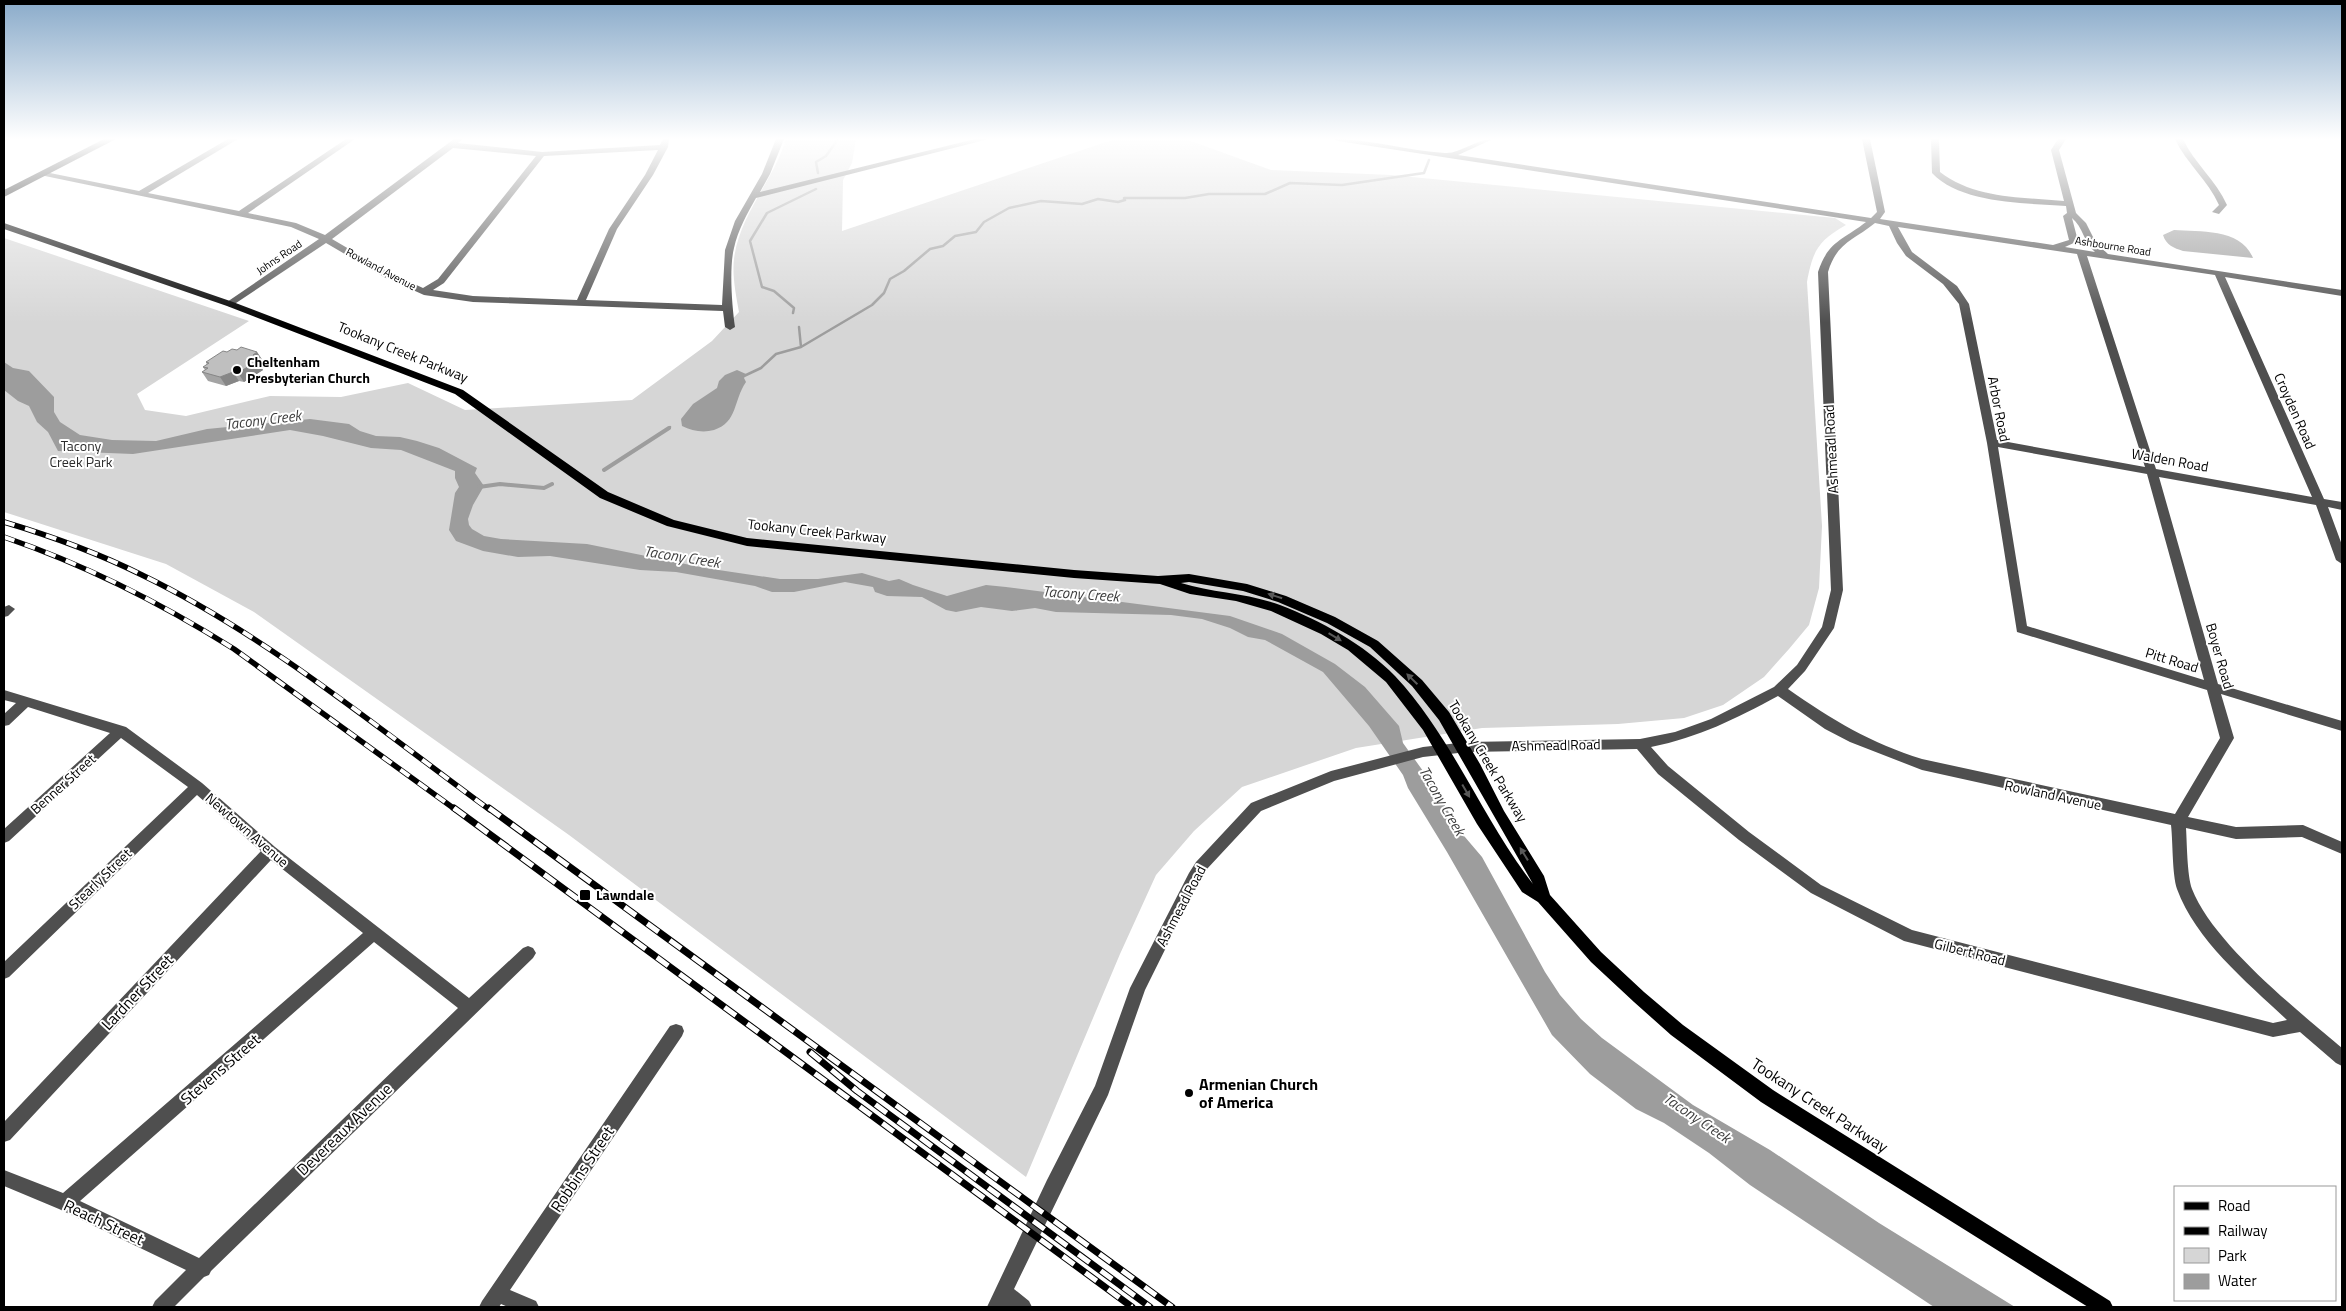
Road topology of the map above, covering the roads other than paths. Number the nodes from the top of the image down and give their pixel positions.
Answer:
1 (177, 200) edge
2 (261, 200) edge
3 (378, 200) edge
4 (505, 200) edge
5 (632, 200) edge
6 (749, 200) edge
7 (1746, 200) edge
8 (1880, 200) edge
9 (2040, 200) edge
10 (2068, 200) edge
11 (2221, 200) edge
12 (2069, 204) junction
13 (2216, 212) dead end
14 (242, 213) junction
15 (2072, 214) junction
16 (1876, 220) junction
17 (1892, 223) junction
18 (4, 226) edge
19 (326, 239) junction
20 (2053, 248) junction
21 (2082, 252) junction
22 (2122, 259) junction
23 (2219, 274) junction
24 (424, 292) junction
25 (2342, 292) edge
26 (230, 304) junction
27 (580, 304) junction
28 (726, 308) junction
29 (730, 327) dead end
30 (1992, 443) junction
31 (2152, 472) junction
32 (2320, 502) junction
33 (2342, 506) edge
34 (2342, 560) edge
35 (1158, 580) junction
36 (2021, 629) joint
37 (2214, 688) junction
38 (1779, 690) junction
39 (4, 695) edge
40 (27, 702) junction
41 (4, 720) edge
42 (2342, 726) edge
43 (122, 731) junction
44 (1640, 744) junction
45 (1462, 747) junction
46 (1441, 749) junction
47 (197, 787) junction
48 (2178, 821) junction
49 (4, 837) edge
50 (2342, 848) edge
51 (270, 851) junction
52 (1543, 898) junction
53 (374, 934) junction
54 (528, 953) dead end
55 (4, 972) edge
56 (469, 1008) junction
57 (2302, 1024) junction
58 (676, 1031) dead end
59 (2342, 1058) edge
60 (4, 1134) edge
61 (4, 1178) edge
62 (65, 1203) junction
63 (202, 1269) junction
64 (1000, 1300) edge
65 (493, 1301) edge
66 (162, 1307) edge
67 (530, 1307) edge
68 (1023, 1307) edge
69 (2104, 1307) edge

1 - 14 street, Rowland Avenue
2 - 14 street
3 - 19 street, Johns Road
4 - 24 street
5 - 27 street
6 - 28 street
7 - 16 street, Ashbourne Road
8 - 16 street
9 - 12 street
10 - 12 street
11 - 13 street
12 - 15 street
14 - 19 street, Rowland Avenue
15 - 20 street
15 - 22 street
16 - 17 street, Ashbourne Road
16 - 38 street, Ashmead Road
17 - 20 street, Ashbourne Road
17 - 30 street, Arbor Road
18 - 26 main road, Tookany Creek Parkway
19 - 24 street, Rowland Avenue
19 - 26 street, Johns Road
20 - 21 street, Ashbourne Road
21 - 22 street, Ashbourne Road
21 - 31 street, Boyer Road
22 - 23 street, Ashbourne Road
23 - 25 street, Ashbourne Road
23 - 32 street, Croyden Road
24 - 27 street, Rowland Avenue
26 - 35 main road, Tookany Creek Parkway
27 - 28 street, Rowland Avenue
28 - 29 street
30 - 31 street, Walden Road
30 - 36 street, Arbor Road
31 - 32 street, Walden Road
31 - 37 street, Boyer Road
32 - 33 street, Walden Road
32 - 34 street, Croyden Road
45 -> 35 main road, Tookany Creek Parkway
35 -> 46 main road, Tookany Creek Parkway
36 - 37 street, Pitt Road
37 - 42 street, Pitt Road
37 - 48 street, Boyer Road
38 - 44 street, Ashmead Road
38 - 48 street, Rowland Avenue
39 - 40 street, Newtown Avenue
40 - 41 street
40 - 43 street, Newtown Avenue
43 - 47 street, Newtown Avenue
43 - 49 street, Benner Street
44 - 45 street, Ashmead Road
44 - 57 street, Gilbert Road
45 - 46 street, Ashmead Road
52 -> 45 main road, Tookany Creek Parkway
46 -> 52 main road, Tookany Creek Parkway
46 - 64 street, Ashmead Road
47 - 51 street, Newtown Avenue
47 - 55 street, Stearly Street
48 - 50 street, Rowland Avenue
48 - 57 street
51 - 53 street, Newtown Avenue
51 - 60 street, Lardner Street
52 - 69 main road, Tookany Creek Parkway
53 - 56 street, Newtown Avenue
53 - 62 street, Stevens Street
54 - 56 street, Devereaux Avenue
56 - 63 street, Devereaux Avenue
57 - 59 street
58 - 65 street, Robbins Street
61 - 62 street, Reach Street
62 - 63 street, Reach Street
63 - 66 street, Devereaux Avenue
64 - 68 street
65 - 67 street

